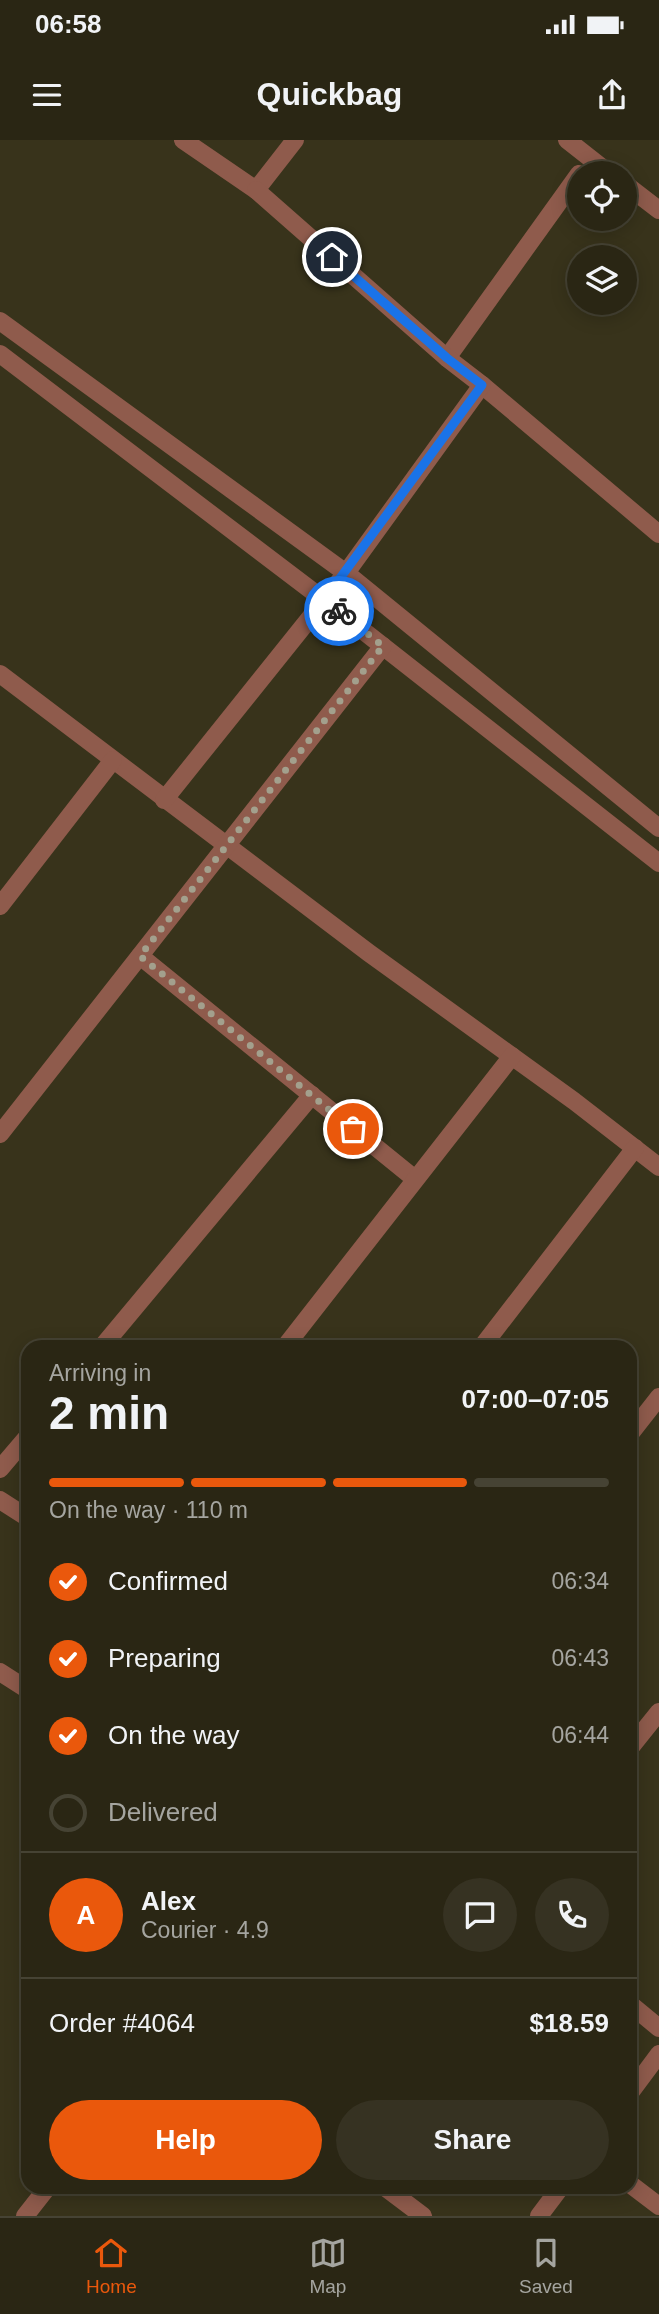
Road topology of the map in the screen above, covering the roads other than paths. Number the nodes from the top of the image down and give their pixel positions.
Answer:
1 (183, 140) edge
2 (295, 140) edge
3 (567, 140) edge
4 (579, 161) edge
5 (256, 190) junction
6 (567, 191) edge
7 (637, 193) edge
8 (659, 210) edge
9 (0, 321) edge
10 (0, 354) edge
11 (447, 358) junction
12 (482, 385) junction
13 (659, 534) edge
14 (346, 573) junction
15 (324, 600) junction
16 (383, 646) junction
17 (0, 674) edge
18 (113, 760) junction
19 (164, 800) junction
20 (659, 828) edge
21 (226, 846) junction
22 (659, 863) edge
23 (0, 906) edge
24 (140, 956) junction
25 (512, 1056) junction
26 (312, 1095) junction
27 (0, 1134) edge
28 (635, 1148) junction
29 (659, 1167) edge
30 (415, 1179) junction
31 (109, 1340) edge
32 (290, 1340) edge
33 (487, 1340) edge
34 (659, 1397) edge
35 (637, 1425) edge
36 (21, 1444) edge
37 (0, 1469) edge
38 (0, 1500) edge
39 (21, 1514) edge
40 (0, 1672) edge
41 (21, 1686) edge
42 (659, 1712) edge
43 (637, 1739) edge
44 (637, 2010) edge
45 (659, 2028) edge
46 (659, 2054) edge
47 (637, 2084) edge
48 (637, 2189) edge
49 (42, 2194) edge
50 (394, 2194) edge
51 (556, 2194) edge
52 (659, 2206) edge
53 (25, 2216) edge
54 (423, 2216) edge
55 (539, 2216) edge

1 - 5 street
2 - 5 street
3 - 4 street
5 - 11 street
6 - 11 street
7 - 8 street
9 - 14 street
10 - 15 street
11 - 12 street
12 - 13 street
12 - 14 street
14 - 15 street
14 - 20 street
15 - 16 street
15 - 19 street
16 - 21 street
16 - 22 street
17 - 18 street
18 - 19 street
18 - 23 street
19 - 21 street
21 - 24 street
21 - 25 street
24 - 26 street
24 - 27 street
25 - 28 street
25 - 30 street
26 - 30 street
26 - 31 street
28 - 29 street
28 - 33 street
30 - 32 street
34 - 35 street
36 - 37 street
38 - 39 street
40 - 41 street
42 - 43 street
44 - 45 street
46 - 47 street
48 - 52 street
49 - 53 street
50 - 54 street
51 - 55 street

